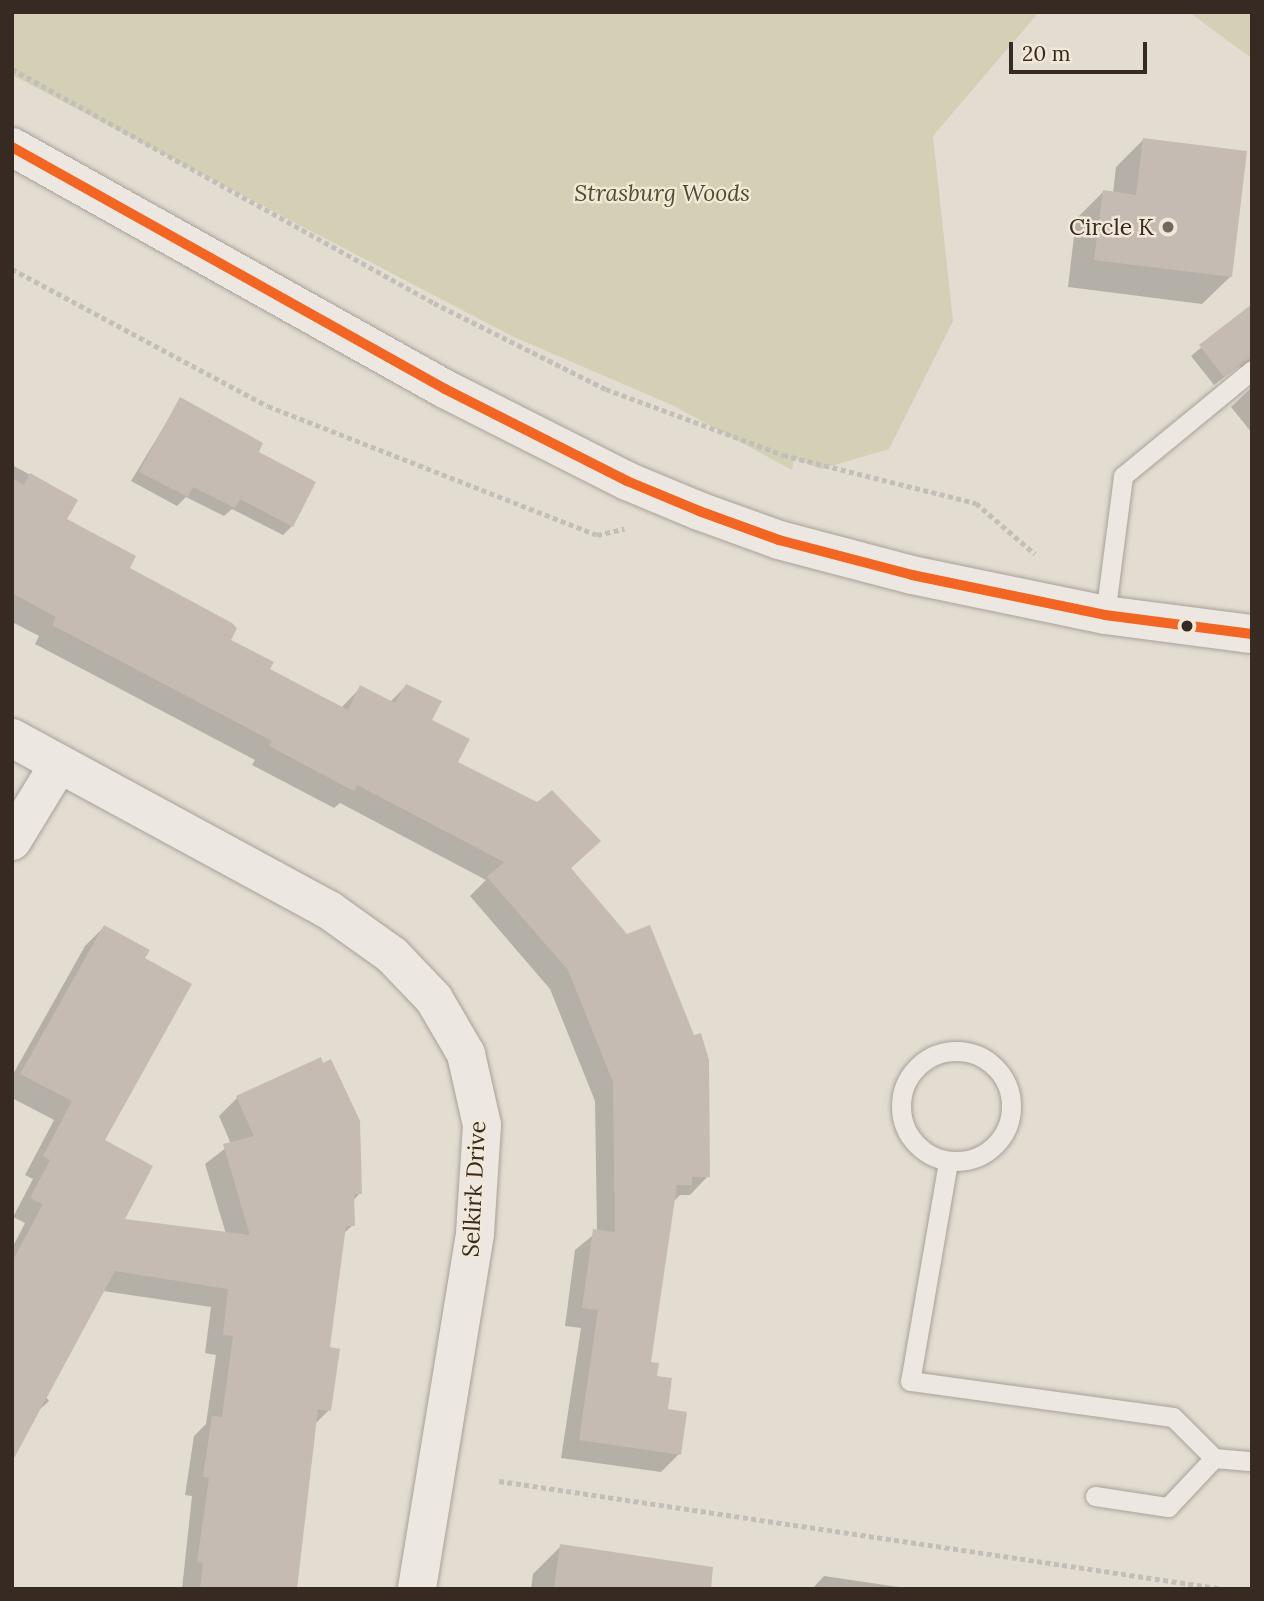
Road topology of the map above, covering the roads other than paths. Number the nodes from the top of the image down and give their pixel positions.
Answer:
1 (12, 147) edge
2 (1252, 370) edge
3 (1105, 615) junction
4 (1252, 634) edge
5 (12, 738) edge
6 (59, 764) junction
7 (12, 841) edge
8 (948, 1161) junction
9 (1214, 1458) junction
10 (1252, 1461) edge
11 (1095, 1496) dead end
12 (418, 1589) edge

1 - 3 street
2 - 3 lane
3 - 4 street
5 - 6 street, Selkirk Drive
6 - 7 street
6 - 12 street, Selkirk Drive
8 - 8 lane
8 - 9 lane
9 - 10 lane
9 - 11 lane

